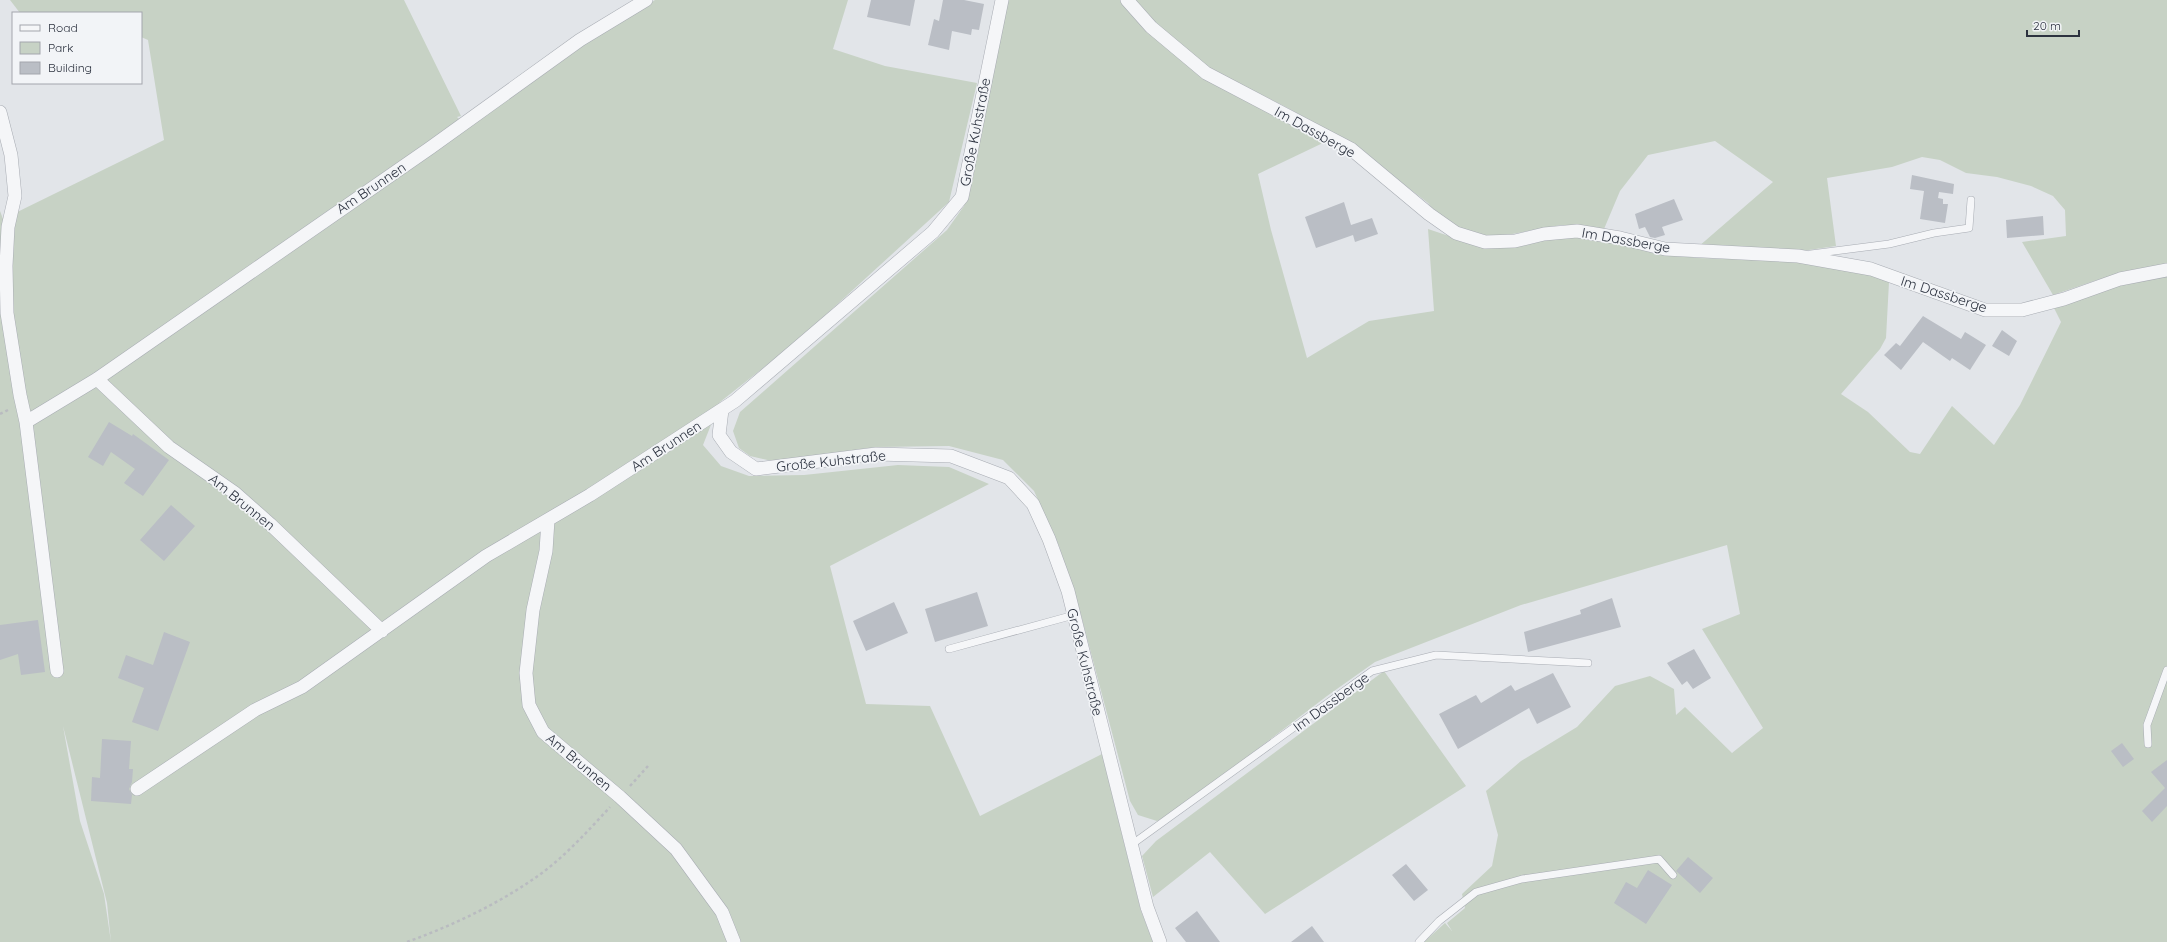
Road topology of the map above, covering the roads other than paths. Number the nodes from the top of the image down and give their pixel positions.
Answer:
1 (646, 0) edge
2 (1002, 0) edge
3 (1127, 0) edge
4 (0, 112) edge
5 (1971, 200) dead end
6 (1798, 256) junction
7 (2167, 270) edge
8 (97, 379) junction
9 (722, 410) junction
10 (26, 422) junction
11 (548, 520) junction
12 (1074, 615) junction
13 (382, 631) junction
14 (949, 649) dead end
15 (1588, 663) dead end
16 (2167, 670) edge
17 (56, 671) dead end
18 (2148, 744) dead end
19 (137, 789) dead end
20 (1131, 845) junction
21 (1673, 875) dead end
22 (734, 942) edge
23 (1160, 942) edge
24 (1419, 942) edge

1 - 8 street, Am Brunnen
2 - 9 street, Große Kuhstraße
3 - 6 street, Im Dassberge
4 - 10 street
5 - 6 lane
6 - 7 street, Im Dassberge
8 - 10 street, Am Brunnen
8 - 13 street, Am Brunnen
9 - 11 street, Am Brunnen
9 - 12 street, Große Kuhstraße
10 - 17 street
11 - 13 street, Am Brunnen
11 - 22 street, Am Brunnen
12 - 14 lane
12 - 20 street, Große Kuhstraße
13 - 19 street, Am Brunnen
15 - 20 lane, Im Dassberge
16 - 18 lane
20 - 23 street, Große Kuhstraße
21 - 24 lane

